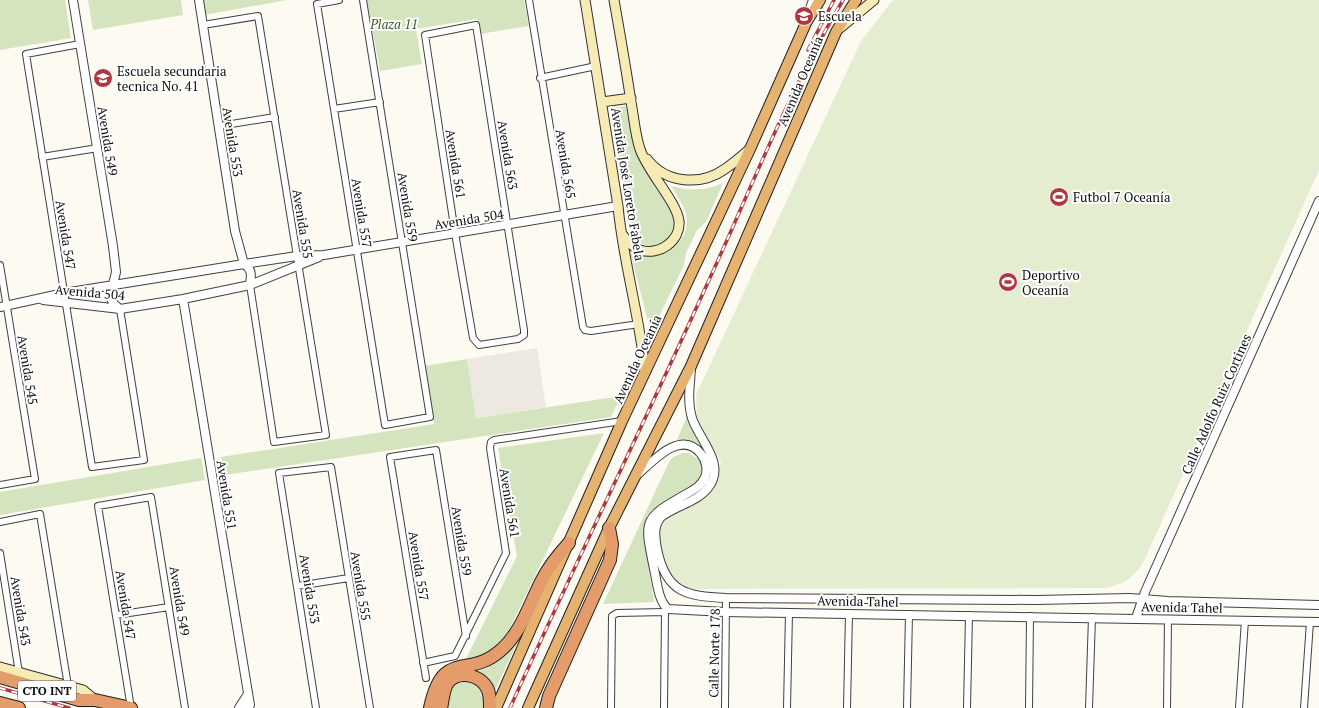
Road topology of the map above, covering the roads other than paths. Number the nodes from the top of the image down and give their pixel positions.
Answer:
1 (73, 0) edge
2 (199, 0) edge
3 (339, 0) edge
4 (363, 0) edge
5 (529, 0) edge
6 (585, 0) edge
7 (614, 0) edge
8 (813, 0) edge
9 (820, 0) edge
10 (856, 0) edge
11 (874, 0) edge
12 (806, 23) junction
13 (203, 25) junction
14 (476, 26) joint
15 (836, 32) junction
16 (80, 44) junction
17 (596, 66) junction
18 (540, 78) junction
19 (631, 98) junction
20 (380, 102) junction
21 (602, 102) junction
22 (334, 110) junction
23 (275, 117) junction
24 (219, 126) junction
25 (98, 148) junction
26 (639, 148) junction
27 (750, 149) junction
28 (42, 157) junction
29 (1319, 202) edge
30 (618, 206) junction
31 (563, 216) junction
32 (508, 225) junction
33 (620, 232) junction
34 (455, 233) junction
35 (402, 242) junction
36 (356, 249) junction
37 (324, 255) junction
38 (297, 256) junction
39 (244, 264) junction
40 (0, 265) edge
41 (298, 266) junction
42 (112, 286) junction
43 (250, 286) junction
44 (64, 293) junction
45 (182, 299) junction
46 (39, 300) junction
47 (66, 303) junction
48 (3, 306) edge
49 (120, 309) junction
50 (639, 324) junction
51 (476, 343) joint
52 (691, 366) junction
53 (645, 372) junction
54 (622, 422) junction
55 (385, 425) joint
56 (390, 457) joint
57 (331, 466) joint
58 (633, 479) junction
59 (0, 485) edge
60 (98, 506) joint
61 (0, 522) edge
62 (609, 528) junction
63 (569, 543) junction
64 (0, 553) edge
65 (349, 578) junction
66 (297, 586) junction
67 (726, 598) junction
68 (1143, 598) junction
69 (1319, 605) edge
70 (168, 607) junction
71 (667, 610) junction
72 (725, 612) junction
73 (789, 612) junction
74 (849, 613) junction
75 (909, 614) junction
76 (116, 615) junction
77 (969, 615) junction
78 (1030, 616) junction
79 (1092, 617) junction
80 (1136, 618) junction
81 (1168, 619) junction
82 (1245, 620) junction
83 (1310, 622) junction
84 (1319, 622) edge
85 (466, 636) junction
86 (423, 663) junction
87 (0, 667) edge
88 (19, 673) junction
89 (0, 677) edge
90 (426, 678) dead end
91 (68, 686) junction
92 (248, 694) junction
93 (95, 700) junction
94 (0, 703) edge
95 (250, 707) edge
96 (19, 708) edge
97 (131, 708) edge
98 (185, 708) edge
99 (239, 708) edge
100 (316, 708) edge
101 (370, 708) edge
102 (430, 708) edge
103 (441, 708) edge
104 (490, 708) edge
105 (496, 708) edge
106 (528, 708) edge
107 (546, 708) edge
108 (611, 708) edge
109 (664, 708) edge
110 (725, 708) edge
111 (787, 708) edge
112 (847, 708) edge
113 (907, 708) edge
114 (966, 708) edge
115 (1029, 708) edge
116 (1090, 708) edge
117 (1166, 708) edge
118 (1239, 708) edge
119 (1304, 708) edge

1 - 16 street, Avenida 549
2 - 13 street, Avenida 553
3 - 22 street, Avenida 557
4 - 20 street, Avenida 559
5 - 18 street, Avenida 565
6 - 17 main road, Avenida José Loreto Fabela
7 - 19 main road, Avenida José Loreto Fabela
8 - 12 street
9 - 12 highway, Avenida Oceanía
10 - 15 highway, Avenida Oceanía
11 - 15 main road
12 - 27 highway, Avenida Oceanía
13 - 23 street, Avenida 555
13 - 24 street, Avenida 553
14 - 32 street, Avenida 563
14 - 34 street, Avenida 561
15 - 52 highway, Avenida Oceanía
16 - 25 street, Avenida 549
16 - 28 street, Avenida 547
17 - 18 street
17 - 21 main road, Avenida José Loreto Fabela
18 - 31 street, Avenida 565
19 - 21 main road
19 - 26 main road, Avenida José Loreto Fabela
20 - 22 street
20 - 35 street, Avenida 559
21 - 30 main road, Avenida José Loreto Fabela
22 - 36 street, Avenida 557
23 - 24 street
23 - 38 street, Avenida 555
24 - 39 street, Avenida 553
25 - 28 street
25 - 42 street, Avenida 549
26 - 27 main road
26 - 33 main road
27 - 53 highway, Avenida Oceanía
28 - 44 street, Avenida 547
29 - 68 street, Calle Adolfo Ruiz Cortines
30 - 31 street, Avenida 504
30 - 33 main road, Avenida José Loreto Fabela
31 - 32 street, Avenida 504
31 - 50 street, Avenida 565
32 - 34 street, Avenida 504
32 - 51 street, Avenida 563
33 - 50 main road, Avenida José Loreto Fabela
34 - 35 street, Avenida 504
34 - 51 street, Avenida 561
35 - 36 street, Avenida 504
35 - 55 street, Avenida 559
36 - 37 street, Avenida 504
36 - 55 street, Avenida 557
37 - 38 street, Avenida 504
37 - 41 street, Avenida 504
38 - 39 street, Avenida 504
38 - 41 street, Avenida 555
39 - 42 street, Avenida 504
39 - 43 street, Avenida 553
40 - 48 street, Avenida 545
41 - 43 street, Avenida 504
41 - 43 street, Avenida 555
42 - 44 street, Avenida 504
42 - 49 street, Avenida 549
43 - 45 street, Avenida 504
44 - 46 street, Avenida 504
44 - 47 street, Avenida 547
45 - 49 street, Avenida 504
45 - 92 street, Avenida 551
46 - 47 street, Avenida 504
46 - 48 street, Avenida 504
47 - 49 street, Avenida 504
47 - 49 street, Avenida 547
48 - 59 street, Avenida 545
50 - 53 main road, Avenida José Loreto Fabela
52 - 58 highway, Avenida Oceanía
52 - 67 street, Avenida Tahel
53 - 54 highway, Avenida Oceanía
54 - 63 highway, Avenida Oceanía
54 - 85 street, Avenida 561
56 - 85 street, Avenida 559
56 - 86 street, Avenida 557
57 - 65 street, Avenida 555
57 - 66 street, Avenida 553
58 - 62 highway, Avenida Oceanía
58 - 71 street
60 - 70 street, Avenida 549
60 - 76 street, Avenida 547
61 - 91 street
62 - 106 highway, Avenida Oceanía
62 - 107 highway
63 - 102 highway
63 - 105 highway, Avenida Oceanía
64 - 88 street, Avenida 543
65 - 66 street
65 - 101 street, Avenida 555
66 - 100 street, Avenida 553
67 - 68 street, Avenida Tahel
67 - 72 street, Calle Norte 178
68 - 69 street, Avenida Tahel
68 - 80 street, Calle Adolfo Ruiz Cortines
70 - 76 street
70 - 98 street, Avenida 549
71 - 72 street, Avenida Tahel
71 - 108 street, Avenida Tahel
71 - 109 street
72 - 73 street, Avenida Tahel
72 - 110 street, Calle Norte 178
73 - 74 street, Avenida Tahel
73 - 111 street
74 - 75 street, Avenida Tahel
74 - 112 street
75 - 77 street, Avenida Tahel
75 - 113 street
76 - 97 street, Avenida 547
77 - 78 street, Avenida Tahel
77 - 114 street
78 - 79 street, Avenida Tahel
78 - 115 street
79 - 80 street, Avenida Tahel
79 - 116 street
80 - 81 street, Avenida Tahel
81 - 82 street, Avenida Tahel
81 - 117 street
82 - 83 street, Avenida Tahel
82 - 118 street
83 - 84 street, Avenida Tahel
83 - 119 street
85 - 86 street, Avenida 561
86 - 90 street, Avenida 557
87 - 88 main road, CTO INT
88 - 91 main road, CTO INT
89 - 93 highway, CTO INT
91 - 93 main road, CTO INT
92 - 95 street, Avenida 551
92 - 99 street
93 - 97 highway, CTO INT
94 - 96 highway, CTO INT
103 - 104 highway

